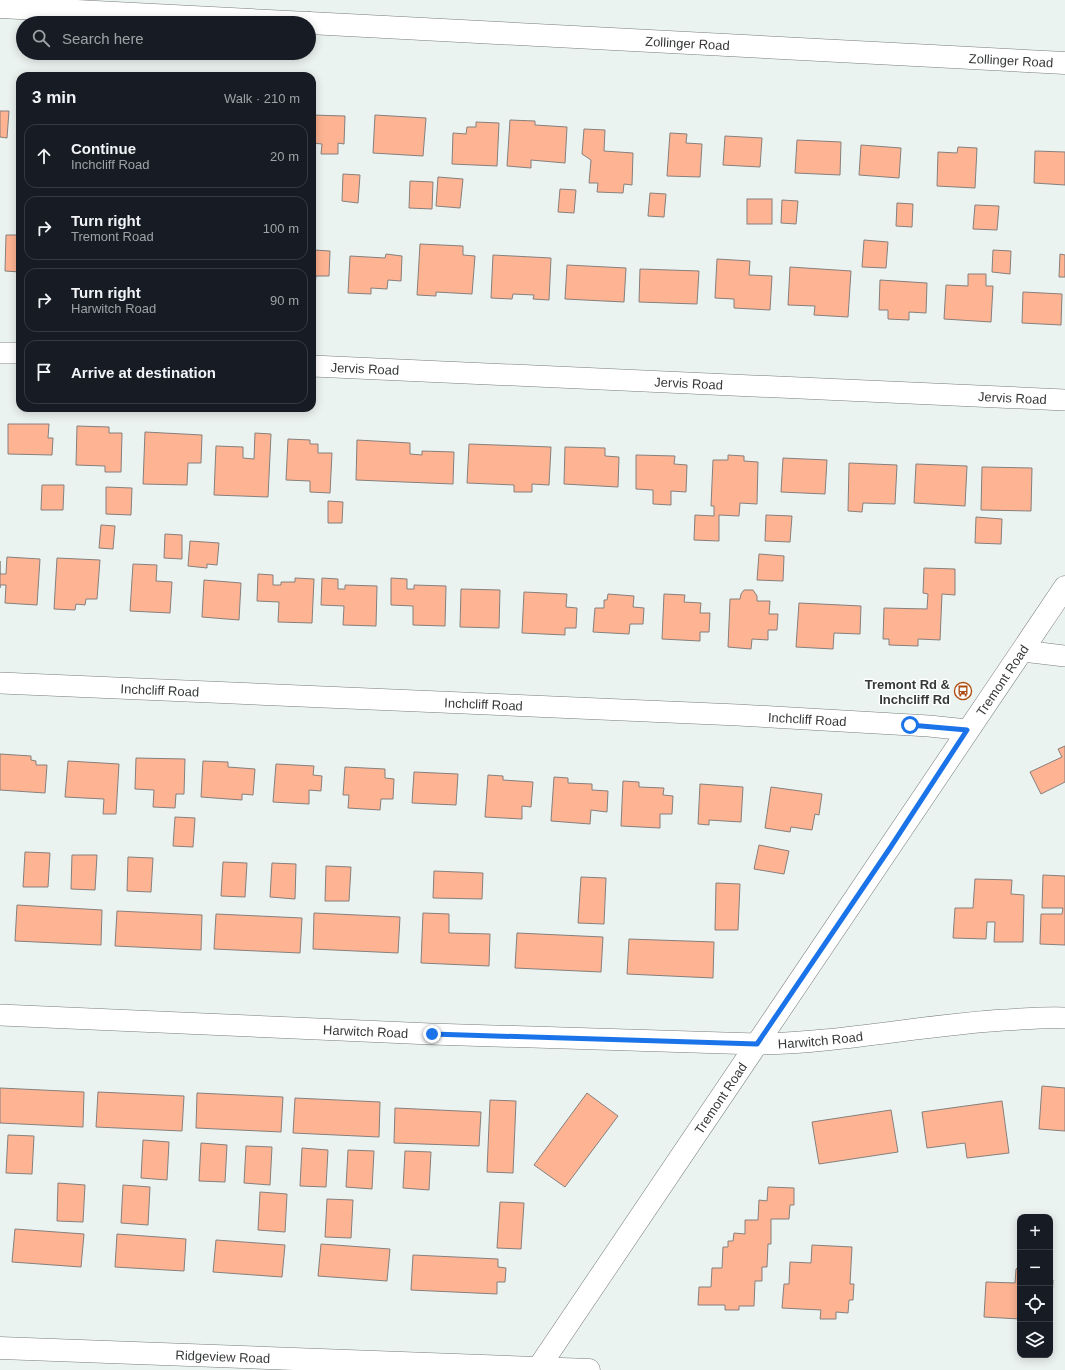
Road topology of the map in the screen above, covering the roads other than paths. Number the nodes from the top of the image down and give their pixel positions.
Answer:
1 (0, 7) edge
2 (173, 16) edge
3 (316, 23) edge
4 (1065, 64) edge
5 (0, 352) edge
6 (16, 353) edge
7 (316, 366) edge
8 (1065, 400) edge
9 (1065, 587) edge
10 (1023, 651) junction
11 (1065, 656) edge
12 (0, 683) edge
13 (967, 730) junction
14 (0, 1015) edge
15 (1065, 1018) edge
16 (757, 1044) junction
17 (0, 1348) edge
18 (538, 1369) edge
19 (589, 1370) edge

1 - 2 main road, Zollinger Road
3 - 4 main road, Zollinger Road
5 - 6 street
7 - 8 street, Jervis Road
9 - 10 main road, Tremont Road
10 - 11 street
10 - 13 main road, Tremont Road
12 - 13 street, Inchcliff Road
13 - 16 main road, Tremont Road
14 - 16 street, Harwitch Road
15 - 16 street, Harwitch Road
16 - 18 main road, Tremont Road
17 - 18 main road, Ridgeview Road
18 - 19 main road, Ridgeview Road

